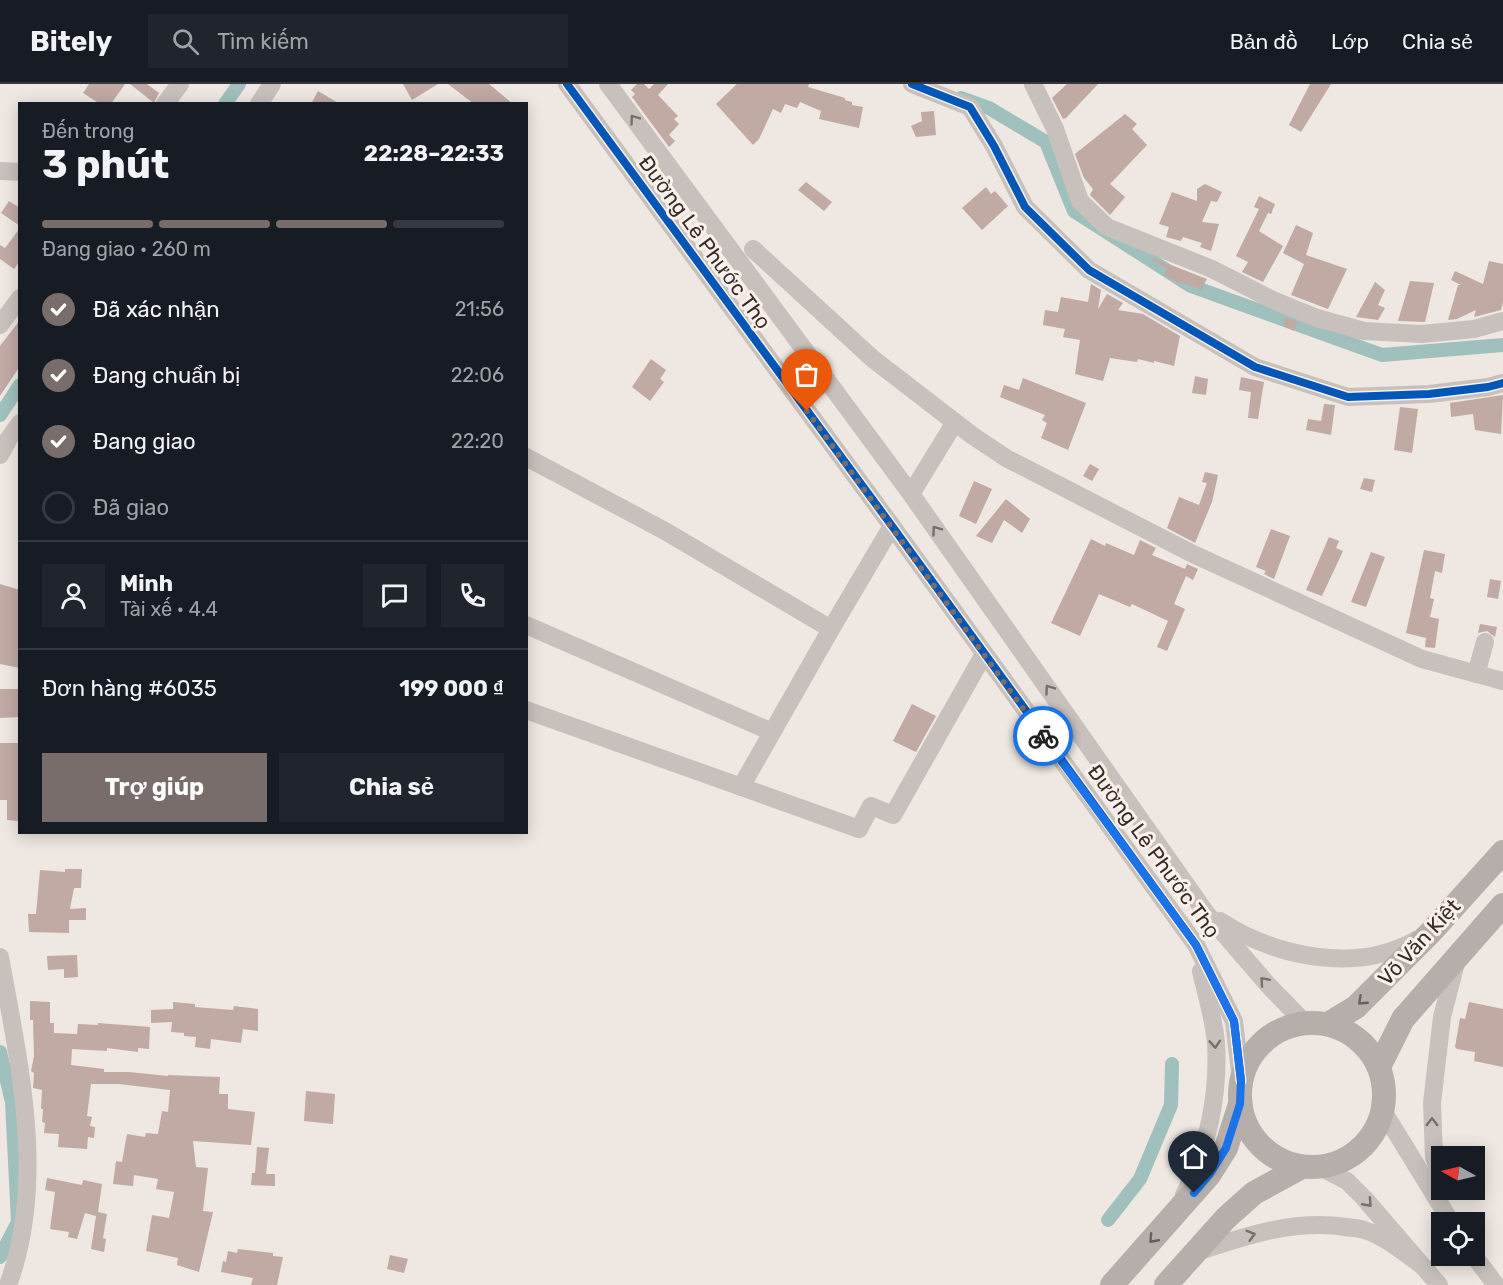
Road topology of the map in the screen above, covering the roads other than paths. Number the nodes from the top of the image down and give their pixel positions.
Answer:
1 (272, 84) edge
2 (567, 84) edge
3 (608, 84) edge
4 (912, 84) edge
5 (1033, 84) edge
6 (260, 102) edge
7 (0, 171) edge
8 (18, 172) edge
9 (753, 249) dead end
10 (18, 300) edge
11 (3, 316) edge
12 (1503, 321) edge
13 (1503, 382) edge
14 (955, 422) junction
15 (18, 426) edge
16 (0, 455) edge
17 (528, 458) edge
18 (911, 494) junction
19 (892, 526) junction
20 (528, 626) edge
21 (831, 629) junction
22 (1485, 642) dead end
23 (984, 654) junction
24 (1476, 674) junction
25 (1503, 681) edge
26 (528, 711) edge
27 (772, 732) junction
28 (741, 787) junction
29 (1503, 852) edge
30 (1503, 905) edge
31 (1206, 913) junction
32 (1431, 932) junction
33 (1196, 945) junction
34 (1458, 956) junction
35 (0, 957) edge
36 (1316, 1023) junction
37 (1379, 1067) junction
38 (1240, 1092) junction
39 (1383, 1111) junction
40 (1434, 1146) edge
41 (1311, 1168) junction
42 (1446, 1212) edge
43 (1173, 1217) junction
44 (1195, 1253) junction
45 (1482, 1266) edge
46 (1427, 1269) junction
47 (1110, 1283) edge
48 (8, 1285) edge
49 (1166, 1285) edge
50 (1439, 1285) edge
51 (1496, 1285) edge

1 - 6 street
2 - 19 street, Đường Lê Phước Thọ
18 -> 3 street, Đường Lê Phước Thọ
4 - 13 street
5 - 12 street
7 - 8 street
9 - 14 street
10 - 11 street
14 - 18 street
14 - 24 street
15 - 16 street
17 - 21 street
31 -> 18 street, Đường Lê Phước Thọ
19 - 21 street
19 - 23 street, Đường Lê Phước Thọ
20 - 27 street
21 - 27 street
22 - 24 street
23 - 28 street
23 - 33 street, Đường Lê Phước Thọ
24 - 25 street
26 - 28 street
27 - 28 street
29 - 32 main road, Võ Văn Kiệt
30 - 34 main road, Võ Văn Kiệt
31 - 32 street
36 -> 31 street, Đường Lê Phước Thọ
32 -> 36 main road, Võ Văn Kiệt
33 - 38 street, Đường Lê Phước Thọ
33 -> 43 street
34 - 37 main road, Võ Văn Kiệt
40 -> 34 street
35 - 48 street
36 - 37 main road
36 - 38 main road
37 - 39 main road
38 - 41 main road
38 - 43 main road
39 - 41 main road
39 - 42 street
41 - 44 main road
41 -> 46 street
43 -> 47 main road
44 -> 46 street
44 - 49 main road
45 - 51 street
46 - 50 street

